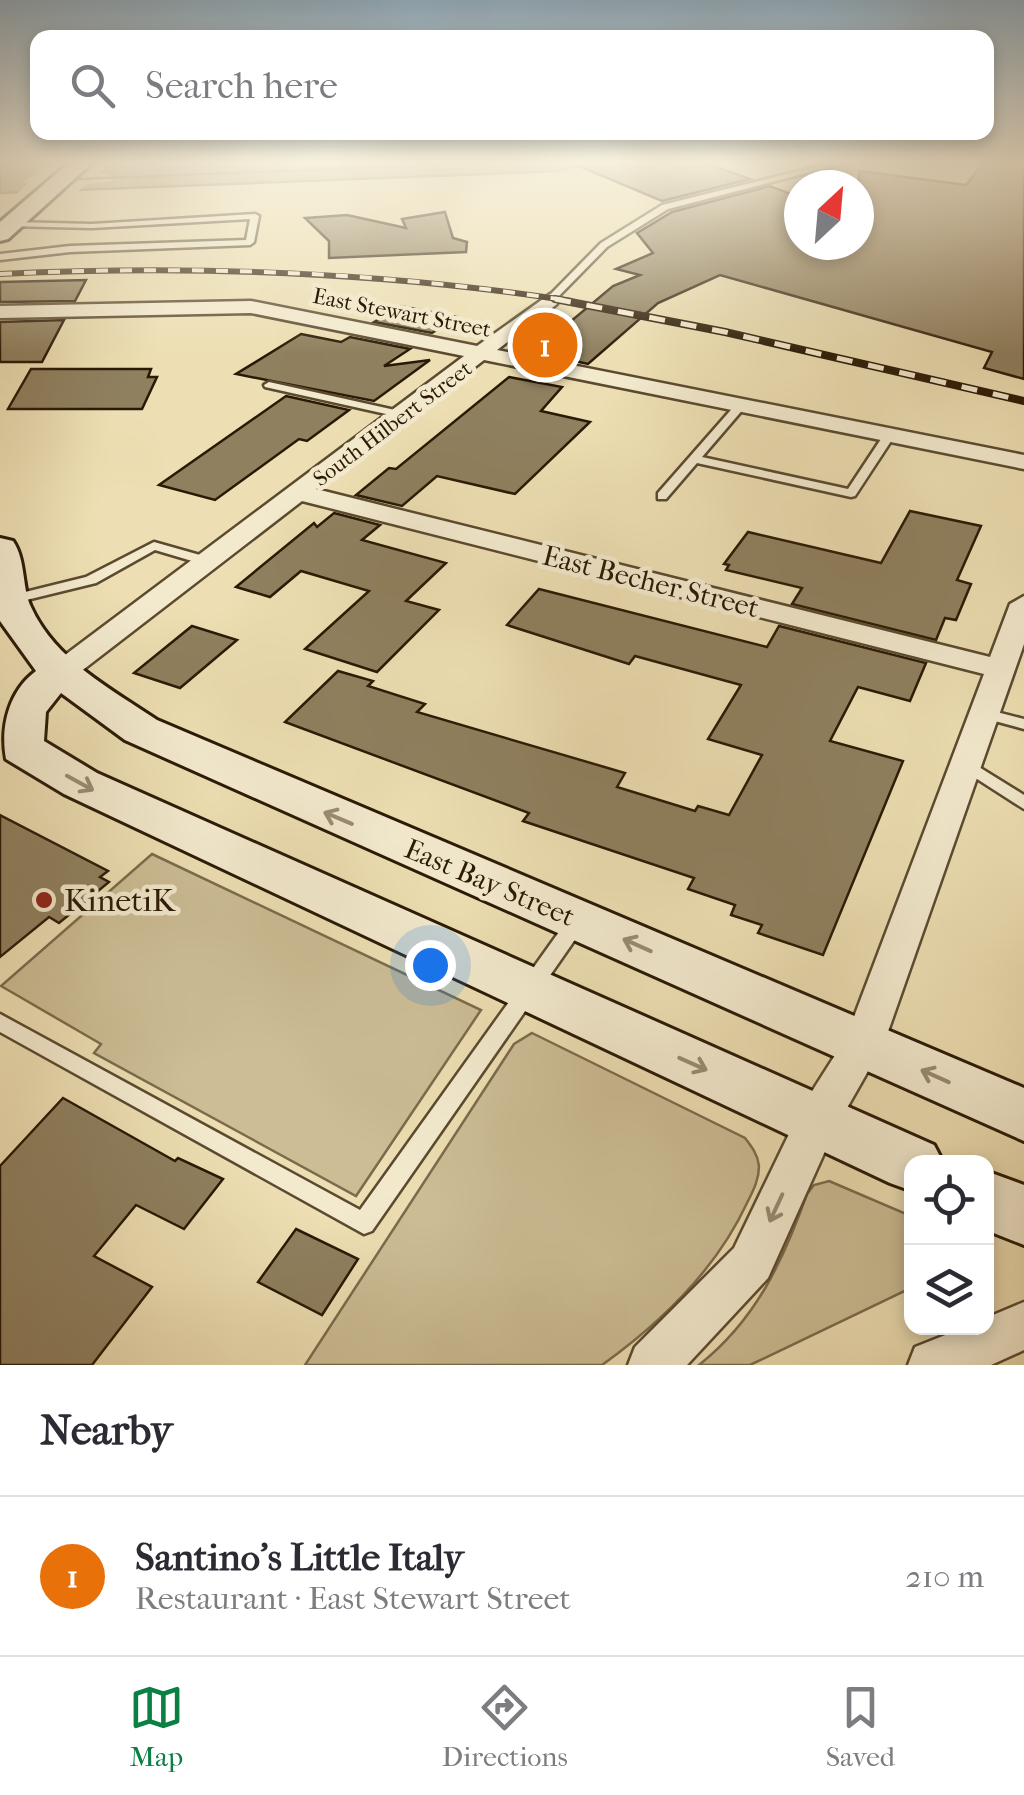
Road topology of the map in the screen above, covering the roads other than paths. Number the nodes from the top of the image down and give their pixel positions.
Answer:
1 (97, 226) edge
2 (254, 226) edge
3 (635, 226) edge
4 (4, 229) edge
5 (0, 257) edge
6 (550, 300) joint
7 (0, 312) edge
8 (484, 354) junction
9 (269, 385) dead end
10 (740, 406) junction
11 (404, 415) junction
12 (889, 435) junction
13 (694, 459) junction
14 (1024, 462) edge
15 (301, 493) junction
16 (662, 496) dead end
17 (0, 550) edge
18 (209, 562) junction
19 (5, 595) edge
20 (1024, 604) edge
21 (1001, 669) junction
22 (60, 673) junction
23 (985, 714) junction
24 (1024, 724) edge
25 (11, 738) edge
26 (966, 764) junction
27 (1024, 803) edge
28 (578, 920) junction
29 (528, 990) junction
30 (0, 1022) edge
31 (864, 1043) junction
32 (1024, 1115) edge
33 (817, 1120) junction
34 (904, 1160) edge
35 (994, 1202) edge
36 (1024, 1216) edge
37 (1024, 1326) edge
38 (653, 1365) edge
39 (933, 1365) edge

1 - 4 lane
2 - 5 lane
3 - 6 lane, South Hilbert Street
6 - 8 street, South Hilbert Street
7 - 8 street, East Stewart Street
8 - 10 street, East Stewart Street
8 - 11 street, South Hilbert Street
9 - 11 lane
10 - 12 street, East Stewart Street
10 - 13 lane
11 - 15 street, South Hilbert Street
12 - 13 lane
12 - 14 street, East Stewart Street
13 - 16 lane
15 - 18 street, South Hilbert Street
15 - 21 street, East Becher Street
17 - 19 main road, East Bay Street
18 - 19 lane
18 - 22 street, South Hilbert Street
19 - 22 main road, East Bay Street
20 - 21 street
21 - 23 street
22 - 25 main road
28 -> 22 main road, East Bay Street
23 - 24 lane
23 - 26 street
25 -> 29 main road
26 - 27 lane
26 - 31 street
28 - 29 lane
31 -> 28 main road, East Bay Street
29 - 30 lane
29 -> 33 main road
32 -> 31 main road, East Bay Street
31 - 33 street
33 - 34 main road
33 -> 38 street
35 - 36 main road
37 - 39 street

